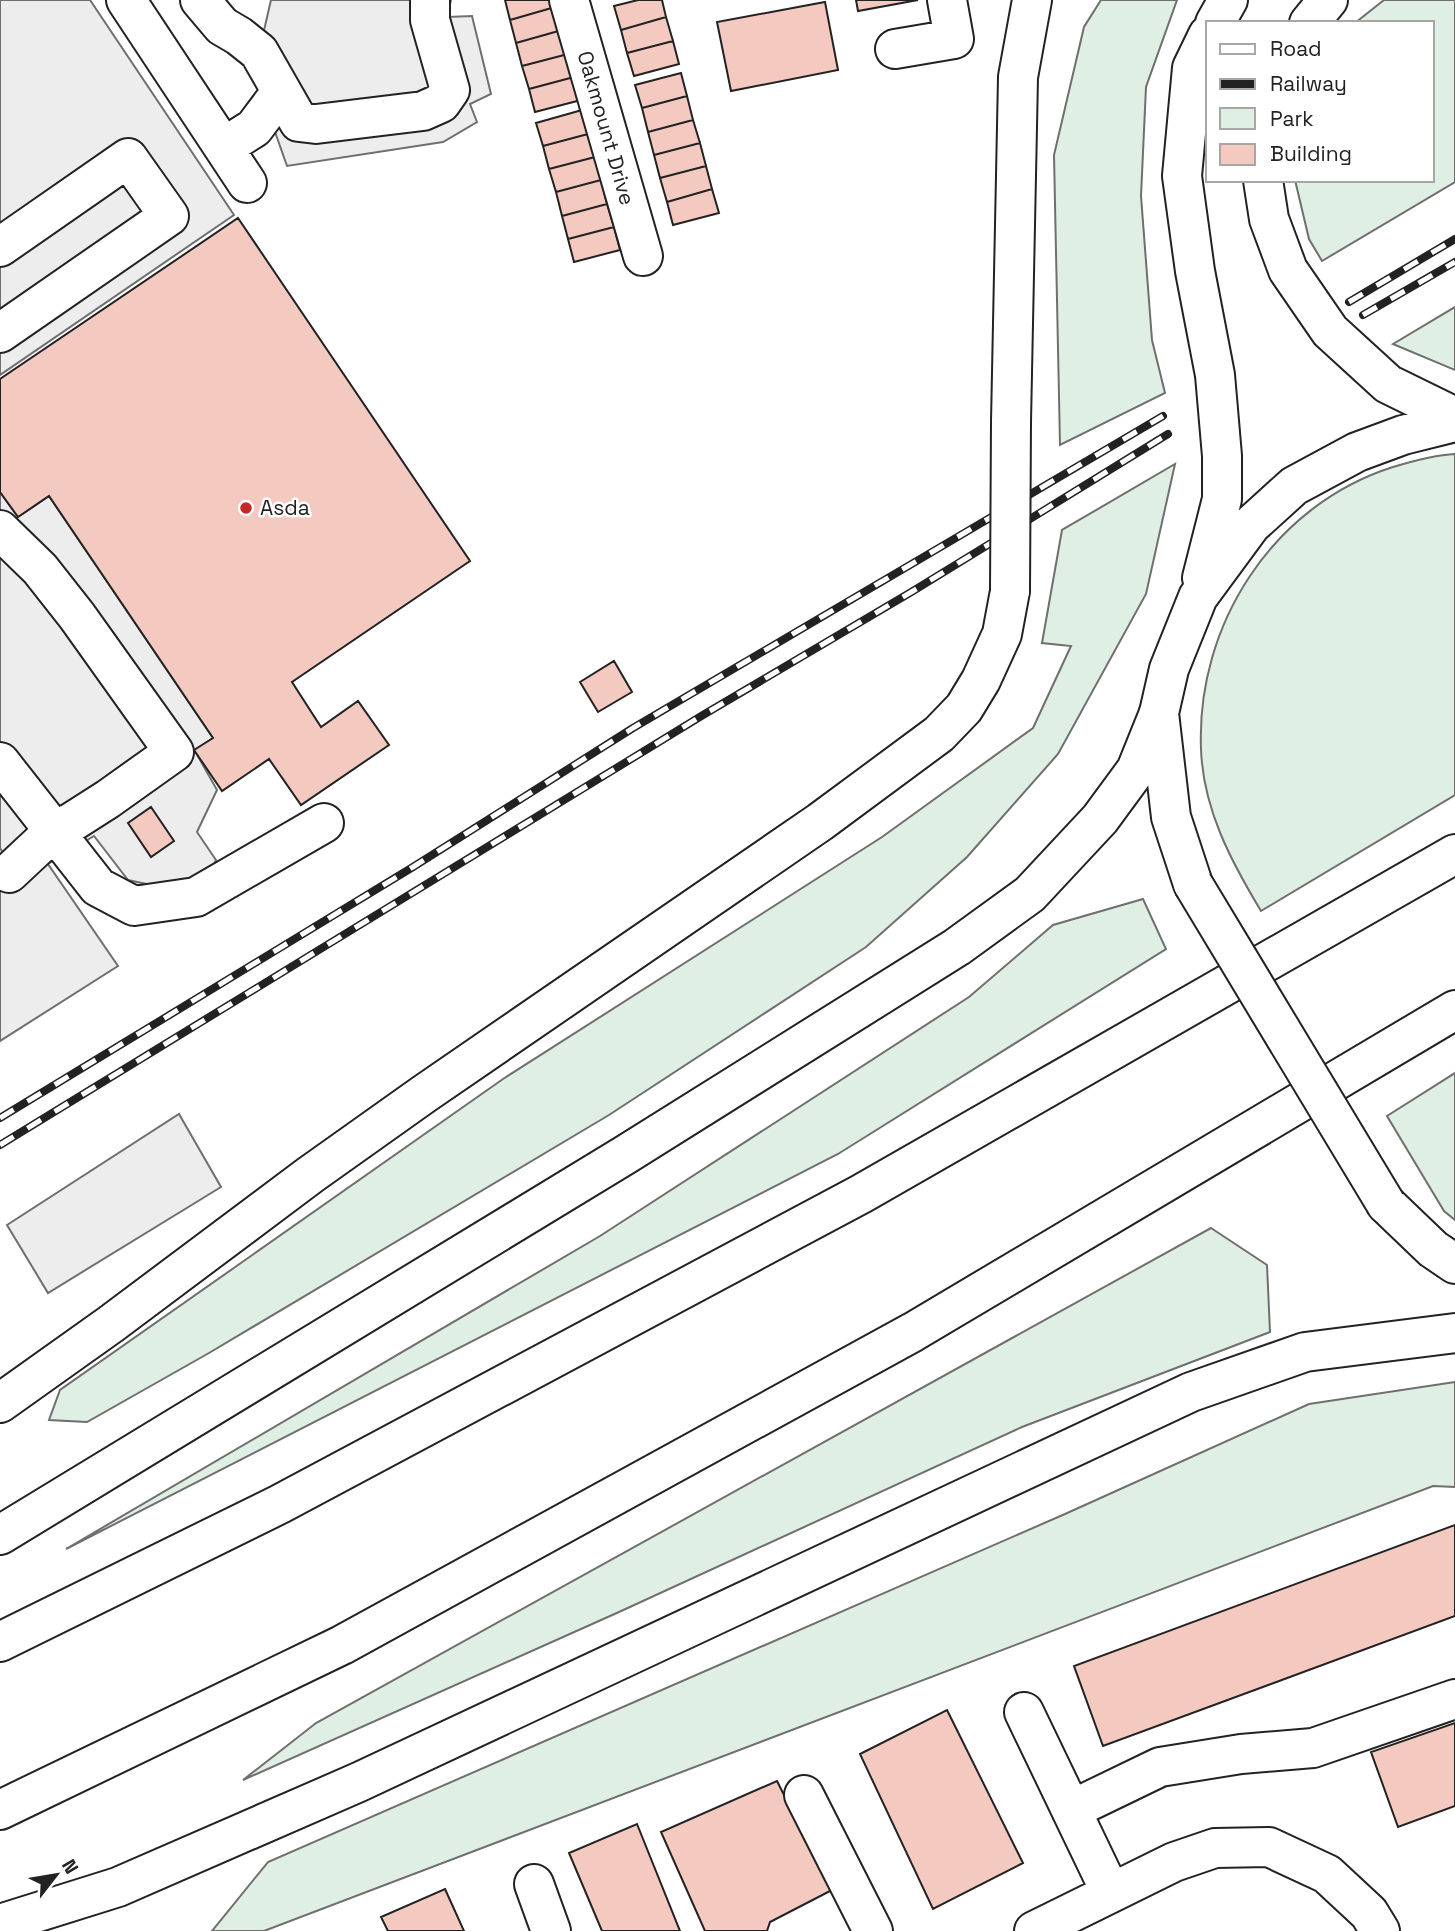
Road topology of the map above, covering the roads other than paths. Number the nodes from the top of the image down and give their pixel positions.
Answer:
1 (126, 0) edge
2 (200, 0) edge
3 (430, 0) edge
4 (569, 0) edge
5 (947, 0) edge
6 (1032, 0) edge
7 (1228, 0) edge
8 (1328, 0) edge
9 (1216, 21) edge
10 (1311, 21) edge
11 (1206, 39) edge
12 (895, 49) dead end
13 (290, 107) junction
14 (239, 137) junction
15 (1263, 182) edge
16 (247, 183) dead end
17 (0, 247) edge
18 (643, 256) dead end
19 (0, 333) edge
20 (1455, 419) edge
21 (0, 530) edge
22 (1198, 597) junction
23 (1158, 713) junction
24 (0, 762) edge
25 (324, 824) dead end
26 (54, 831) junction
27 (1455, 854) edge
28 (9, 873) dead end
29 (1455, 1010) edge
30 (1455, 1264) edge
31 (1455, 1333) edge
32 (0, 1403) edge
33 (0, 1535) edge
34 (0, 1642) edge
35 (1455, 1699) edge
36 (1024, 1712) dead end
37 (804, 1795) dead end
38 (0, 1810) edge
39 (1071, 1810) junction
40 (534, 1884) dead end
41 (1111, 1893) junction
42 (0, 1924) edge
43 (551, 1931) edge
44 (873, 1931) edge
45 (1034, 1931) edge
46 (1380, 1931) edge

1 - 14 main road
2 - 13 main road
3 - 13 main road
4 - 18 main road, Oakmount Drive
5 - 12 main road
6 - 32 main road, bridge
7 - 9 main road
8 - 10 main road
11 - 22 main road
13 - 14 main road
14 - 16 main road
15 - 20 main road
17 - 19 main road
20 - 22 main road
21 - 26 main road
22 - 23 main road
23 - 30 main road, bridge
23 - 33 main road
24 - 26 main road
25 - 26 main road
26 - 28 main road
27 - 34 main road
29 - 38 main road
31 - 42 main road
35 - 39 main road
36 - 39 main road
37 - 44 main road
39 - 41 main road
40 - 43 main road
41 - 45 main road
41 - 46 main road

